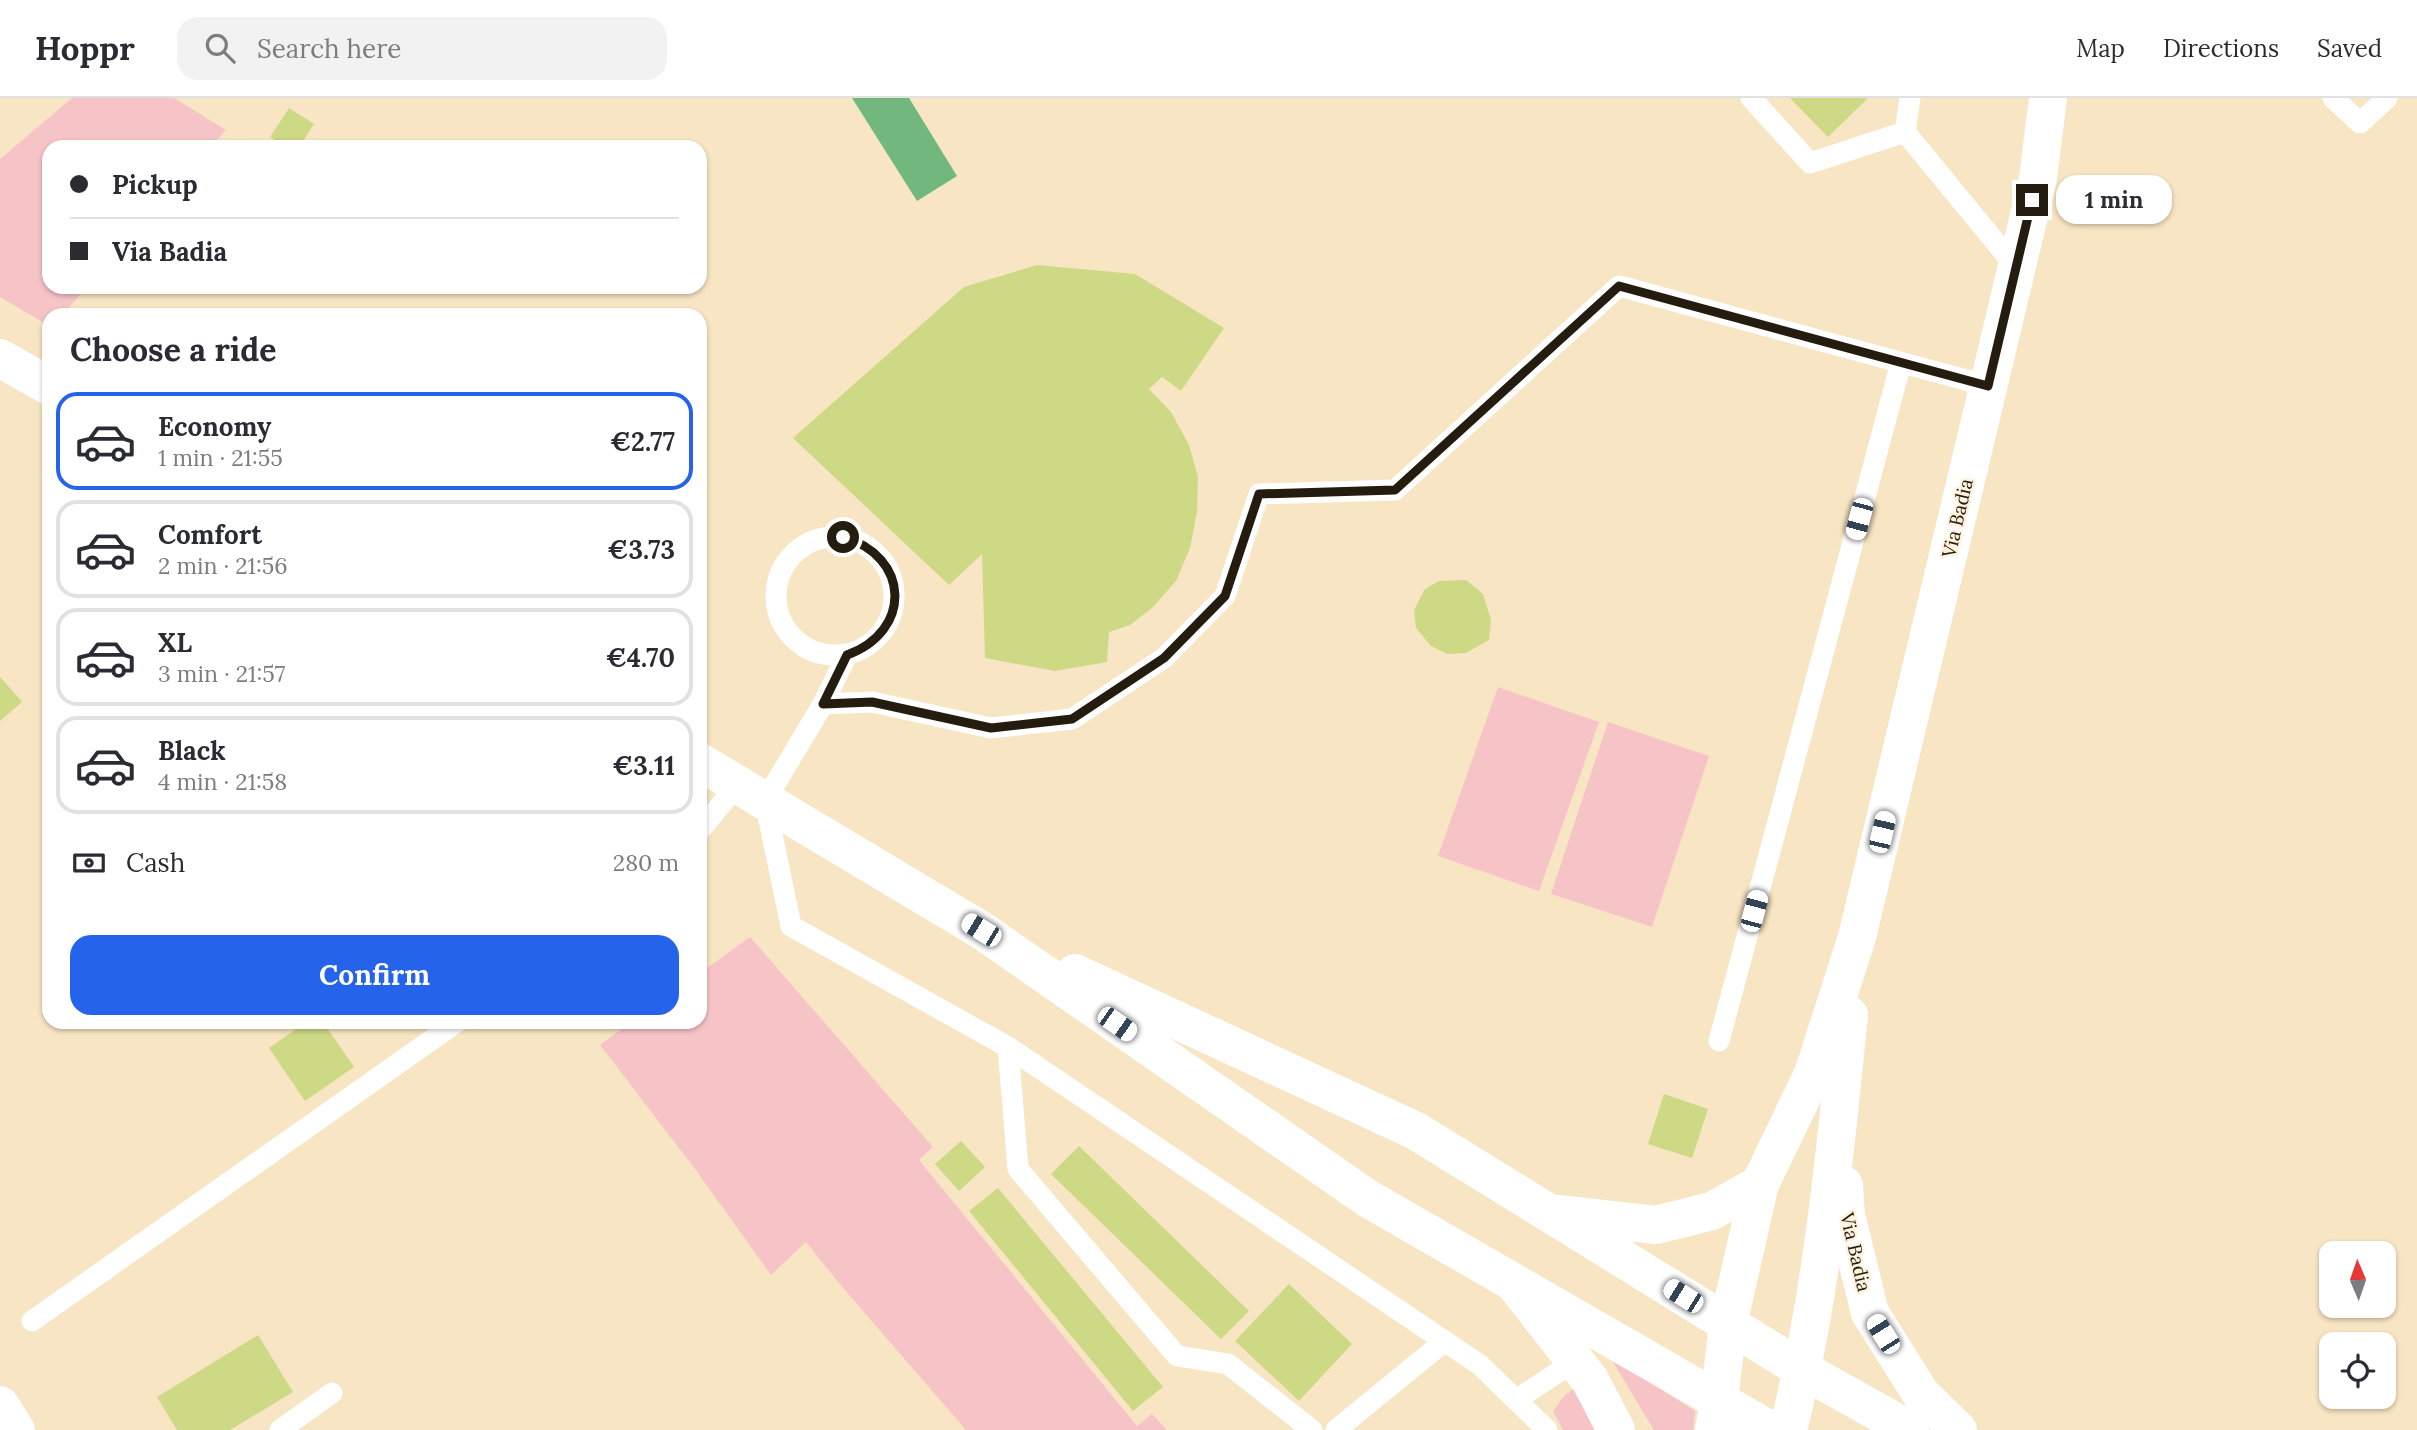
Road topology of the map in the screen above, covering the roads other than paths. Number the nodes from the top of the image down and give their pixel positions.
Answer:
1 (1751, 98) edge
2 (1910, 98) edge
3 (2048, 98) edge
4 (2333, 98) edge
5 (2387, 98) edge
6 (1905, 132) junction
7 (2016, 267) junction
8 (1, 358) edge
9 (1901, 363) junction
10 (42, 382) edge
11 (1988, 386) junction
12 (847, 655) junction
13 (823, 704) junction
14 (707, 766) edge
15 (751, 792) junction
16 (707, 825) edge
17 (981, 930) junction
18 (1857, 936) junction
19 (447, 1029) edge
20 (1719, 1041) dead end
21 (1008, 1047) junction
22 (1838, 1128) junction
23 (1760, 1184) junction
24 (1549, 1213) junction
25 (1513, 1282) junction
26 (32, 1321) dead end
27 (1728, 1324) junction
28 (1445, 1341) junction
29 (1575, 1362) junction
30 (1803, 1370) junction
31 (332, 1394) dead end
32 (1516, 1400) junction
33 (0, 1405) edge
34 (1717, 1416) edge
35 (16, 1430) edge
36 (280, 1430) edge
37 (1312, 1430) edge
38 (1336, 1430) edge
39 (1547, 1430) edge
40 (1616, 1430) edge
41 (1770, 1430) edge
42 (1788, 1430) edge
43 (1910, 1430) edge
44 (1958, 1430) edge

1 - 6 lane
2 - 6 lane
3 - 7 main road, Via Badia
4 - 5 lane
6 - 7 lane
7 - 11 main road, Via Badia
8 - 10 main road
9 - 11 lane
9 - 13 lane
9 - 20 lane
11 - 18 main road, Via Badia
12 - 12 lane
12 - 13 lane
13 - 15 lane
14 - 15 main road
15 - 16 lane
15 - 17 main road
15 - 21 lane
17 - 24 main road
17 - 25 main road
18 - 22 main road, Via Badia
18 - 23 main road, Via Badia
19 - 26 lane
21 - 28 lane
21 - 37 lane
22 - 30 main road, Via Badia
22 - 44 main road, Via Badia
23 - 24 main road
23 - 27 main road, Via Badia
24 - 27 main road
25 - 29 main road
25 - 34 main road
27 - 30 main road
27 - 34 main road, Via Badia
28 - 32 lane
28 - 38 lane
29 - 32 lane
29 - 40 main road
30 - 42 main road, Via Badia
30 - 43 main road
31 - 36 lane
32 - 39 lane
33 - 35 main road
34 - 41 main road

